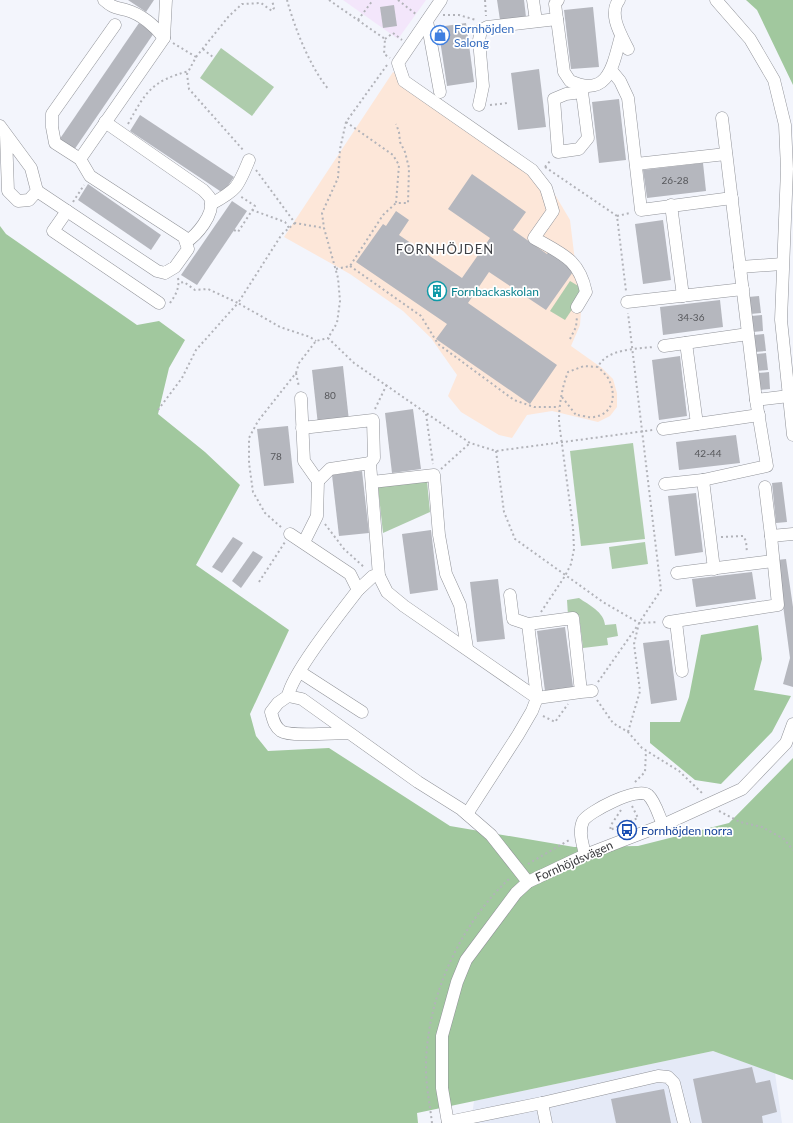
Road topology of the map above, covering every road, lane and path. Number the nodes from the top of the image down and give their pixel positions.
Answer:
1 (166, 0) edge
2 (272, 0) edge
3 (287, 0) edge
4 (329, 0) edge
5 (373, 0) edge
6 (398, 0) edge
7 (441, 0) edge
8 (485, 0) edge
9 (533, 0) edge
10 (558, 0) edge
11 (619, 0) edge
12 (716, 0) edge
13 (108, 4) edge
14 (426, 15) junction
15 (557, 19) junction
16 (358, 20) junction
17 (536, 21) junction
18 (115, 25) dead end
19 (488, 27) junction
20 (621, 36) junction
21 (164, 38) junction
22 (385, 39) junction
23 (403, 41) dead end
24 (202, 48) junction
25 (628, 49) dead end
26 (196, 57) junction
27 (214, 58) dead end
28 (395, 58) junction
29 (611, 70) junction
30 (189, 71) junction
31 (584, 89) junction
32 (329, 90) dead end
33 (440, 92) dead end
34 (508, 103) dead end
35 (479, 105) joint
36 (722, 118) dead end
37 (105, 122) junction
38 (346, 122) junction
39 (396, 124) dead end
40 (3, 131) edge
41 (122, 134) junction
42 (726, 154) junction
43 (80, 159) junction
44 (249, 160) junction
45 (539, 163) dead end
46 (636, 164) junction
47 (90, 176) junction
48 (37, 190) junction
49 (232, 191) junction
50 (732, 198) junction
51 (396, 203) junction
52 (211, 204) junction
53 (670, 205) junction
54 (252, 210) junction
55 (67, 211) junction
56 (296, 223) junction
57 (289, 228) junction
58 (324, 228) junction
59 (234, 230) dead end
60 (186, 242) junction
61 (782, 264) junction
62 (350, 266) junction
63 (175, 267) junction
64 (740, 267) junction
65 (336, 269) junction
66 (179, 283) junction
67 (743, 289) junction
68 (683, 296) junction
69 (627, 302) junction
70 (159, 303) joint
71 (238, 303) junction
72 (577, 307) dead end
73 (576, 327) dead end
74 (748, 334) junction
75 (328, 338) junction
76 (570, 338) dead end
77 (316, 341) junction
78 (686, 343) junction
79 (664, 346) joint
80 (633, 350) junction
81 (598, 367) junction
82 (296, 373) junction
83 (387, 384) junction
84 (789, 396) junction
85 (562, 397) junction
86 (301, 398) joint
87 (756, 400) junction
88 (559, 407) junction
89 (158, 410) dead end
90 (426, 413) junction
91 (759, 415) junction
92 (373, 420) junction
93 (697, 424) junction
94 (302, 428) junction
95 (663, 429) joint
96 (642, 432) junction
97 (793, 435) edge
98 (562, 442) junction
99 (470, 443) junction
100 (496, 451) junction
101 (370, 463) junction
102 (434, 475) junction
103 (703, 480) junction
104 (318, 481) junction
105 (372, 482) junction
106 (665, 484) dead end
107 (765, 487) dead end
108 (317, 516) junction
109 (290, 534) junction
110 (793, 534) edge
111 (771, 536) junction
112 (710, 537) junction
113 (304, 542) junction
114 (773, 561) junction
115 (748, 564) junction
116 (714, 569) junction
117 (677, 573) dead end
118 (376, 576) junction
119 (565, 576) junction
120 (259, 582) dead end
121 (358, 590) junction
122 (510, 595) dead end
123 (639, 622) junction
124 (672, 622) junction
125 (528, 624) junction
126 (467, 648) junction
127 (300, 672) junction
128 (682, 672) dead end
129 (582, 692) junction
130 (288, 696) junction
131 (537, 698) junction
132 (532, 711) junction
133 (362, 712) dead end
134 (793, 724) edge
135 (628, 732) junction
136 (349, 734) junction
137 (702, 793) dead end
138 (627, 798) junction
139 (718, 810) dead end
140 (467, 814) junction
141 (664, 825) junction
142 (793, 850) edge
143 (585, 855) junction
144 (528, 882) junction
145 (542, 1103) junction
146 (448, 1122) edge
147 (546, 1123) edge
148 (684, 1123) edge

1 - 21 street
2 - 24 path
3 - 32 path
4 - 16 path
5 - 16 path
6 - 14 path
7 - 14 street
8 - 19 path
9 - 17 street
10 - 15 street
11 - 20 street
12 - 61 street
13 - 21 street
14 - 19 path
14 - 28 street
14 - 33 street
15 - 17 street
15 - 31 street
16 - 22 path
17 - 19 street
18 - 43 street
19 - 35 street
20 - 25 street
20 - 29 street
21 - 26 path
21 - 37 street
22 - 23 path
22 - 28 path
24 - 26 path
24 - 27 path
26 - 30 path
28 - 38 path
28 - 72 street
29 - 31 street
29 - 46 street
30 - 41 path
30 - 44 path
31 - 31 street
34 - 35 path
36 - 42 street
37 - 41 street
37 - 43 street
38 - 51 path
38 - 58 path
39 - 51 path
40 - 48 street
40 - 48 street
41 - 52 street
42 - 46 street
42 - 50 street
43 - 47 street
44 - 49 street
44 - 56 path
45 - 69 path
46 - 53 street
47 - 55 path
47 - 60 street
48 - 55 street
49 - 52 street
49 - 54 path
50 - 53 street
50 - 64 street
51 - 62 path
52 - 60 street
53 - 68 street
54 - 57 path
54 - 59 path
55 - 63 street
55 - 70 street
56 - 57 path
56 - 58 path
57 - 71 path
58 - 65 path
60 - 63 street
61 - 64 street
61 - 84 street
62 - 65 path
62 - 88 path
63 - 66 path
64 - 67 street
65 - 75 path
66 - 70 path
66 - 71 path
67 - 68 street
67 - 74 street
68 - 69 street
69 - 80 path
71 - 77 path
71 - 89 path
73 - 76 path
74 - 78 street
74 - 87 street
75 - 77 path
75 - 83 path
77 - 82 path
78 - 79 street
78 - 93 street
79 - 80 path
80 - 81 path
80 - 96 path
81 - 85 path
81 - 85 path
82 - 86 path
82 - 109 path
83 - 90 path
83 - 92 path
84 - 87 street
84 - 97 street
85 - 88 path
86 - 94 street
87 - 91 street
88 - 98 path
90 - 99 path
90 - 102 path
91 - 93 street
91 - 103 street
92 - 94 street
92 - 101 street
93 - 95 street
94 - 104 street
95 - 96 path
96 - 98 path
96 - 123 path
98 - 100 path
98 - 119 path
99 - 100 path
99 - 102 path
100 - 119 path
101 - 104 street
101 - 105 street
102 - 105 street
102 - 126 street
103 - 106 street
103 - 112 street
104 - 108 street
105 - 118 street
107 - 111 street
108 - 113 street
108 - 118 path
109 - 113 street
109 - 120 path
110 - 111 street
111 - 114 street
112 - 115 path
112 - 116 street
113 - 121 street
114 - 115 street
114 - 124 street
115 - 116 street
116 - 117 street
118 - 121 street
118 - 126 street
119 - 123 path
119 - 125 path
121 - 127 street
122 - 125 street
123 - 124 path
123 - 129 path
123 - 135 path
124 - 128 street
125 - 129 street
125 - 131 street
126 - 131 street
127 - 130 street
127 - 133 street
129 - 131 street
129 - 132 path
129 - 135 path
130 - 136 street, Fornhöjdsvägen
130 - 136 street
131 - 132 street
132 - 140 street
134 - 141 street, Fornhöjdsvägen
135 - 137 path
136 - 140 street, Fornhöjdsvägen
138 - 138 path
138 - 141 street
138 - 143 street
139 - 142 path
140 - 144 street, Fornhöjdsvägen
141 - 143 street, Fornhöjdsvägen
143 - 144 street, Fornhöjdsvägen
144 - 146 street, Fornhöjdsvägen
145 - 146 street
145 - 147 street
145 - 148 street

